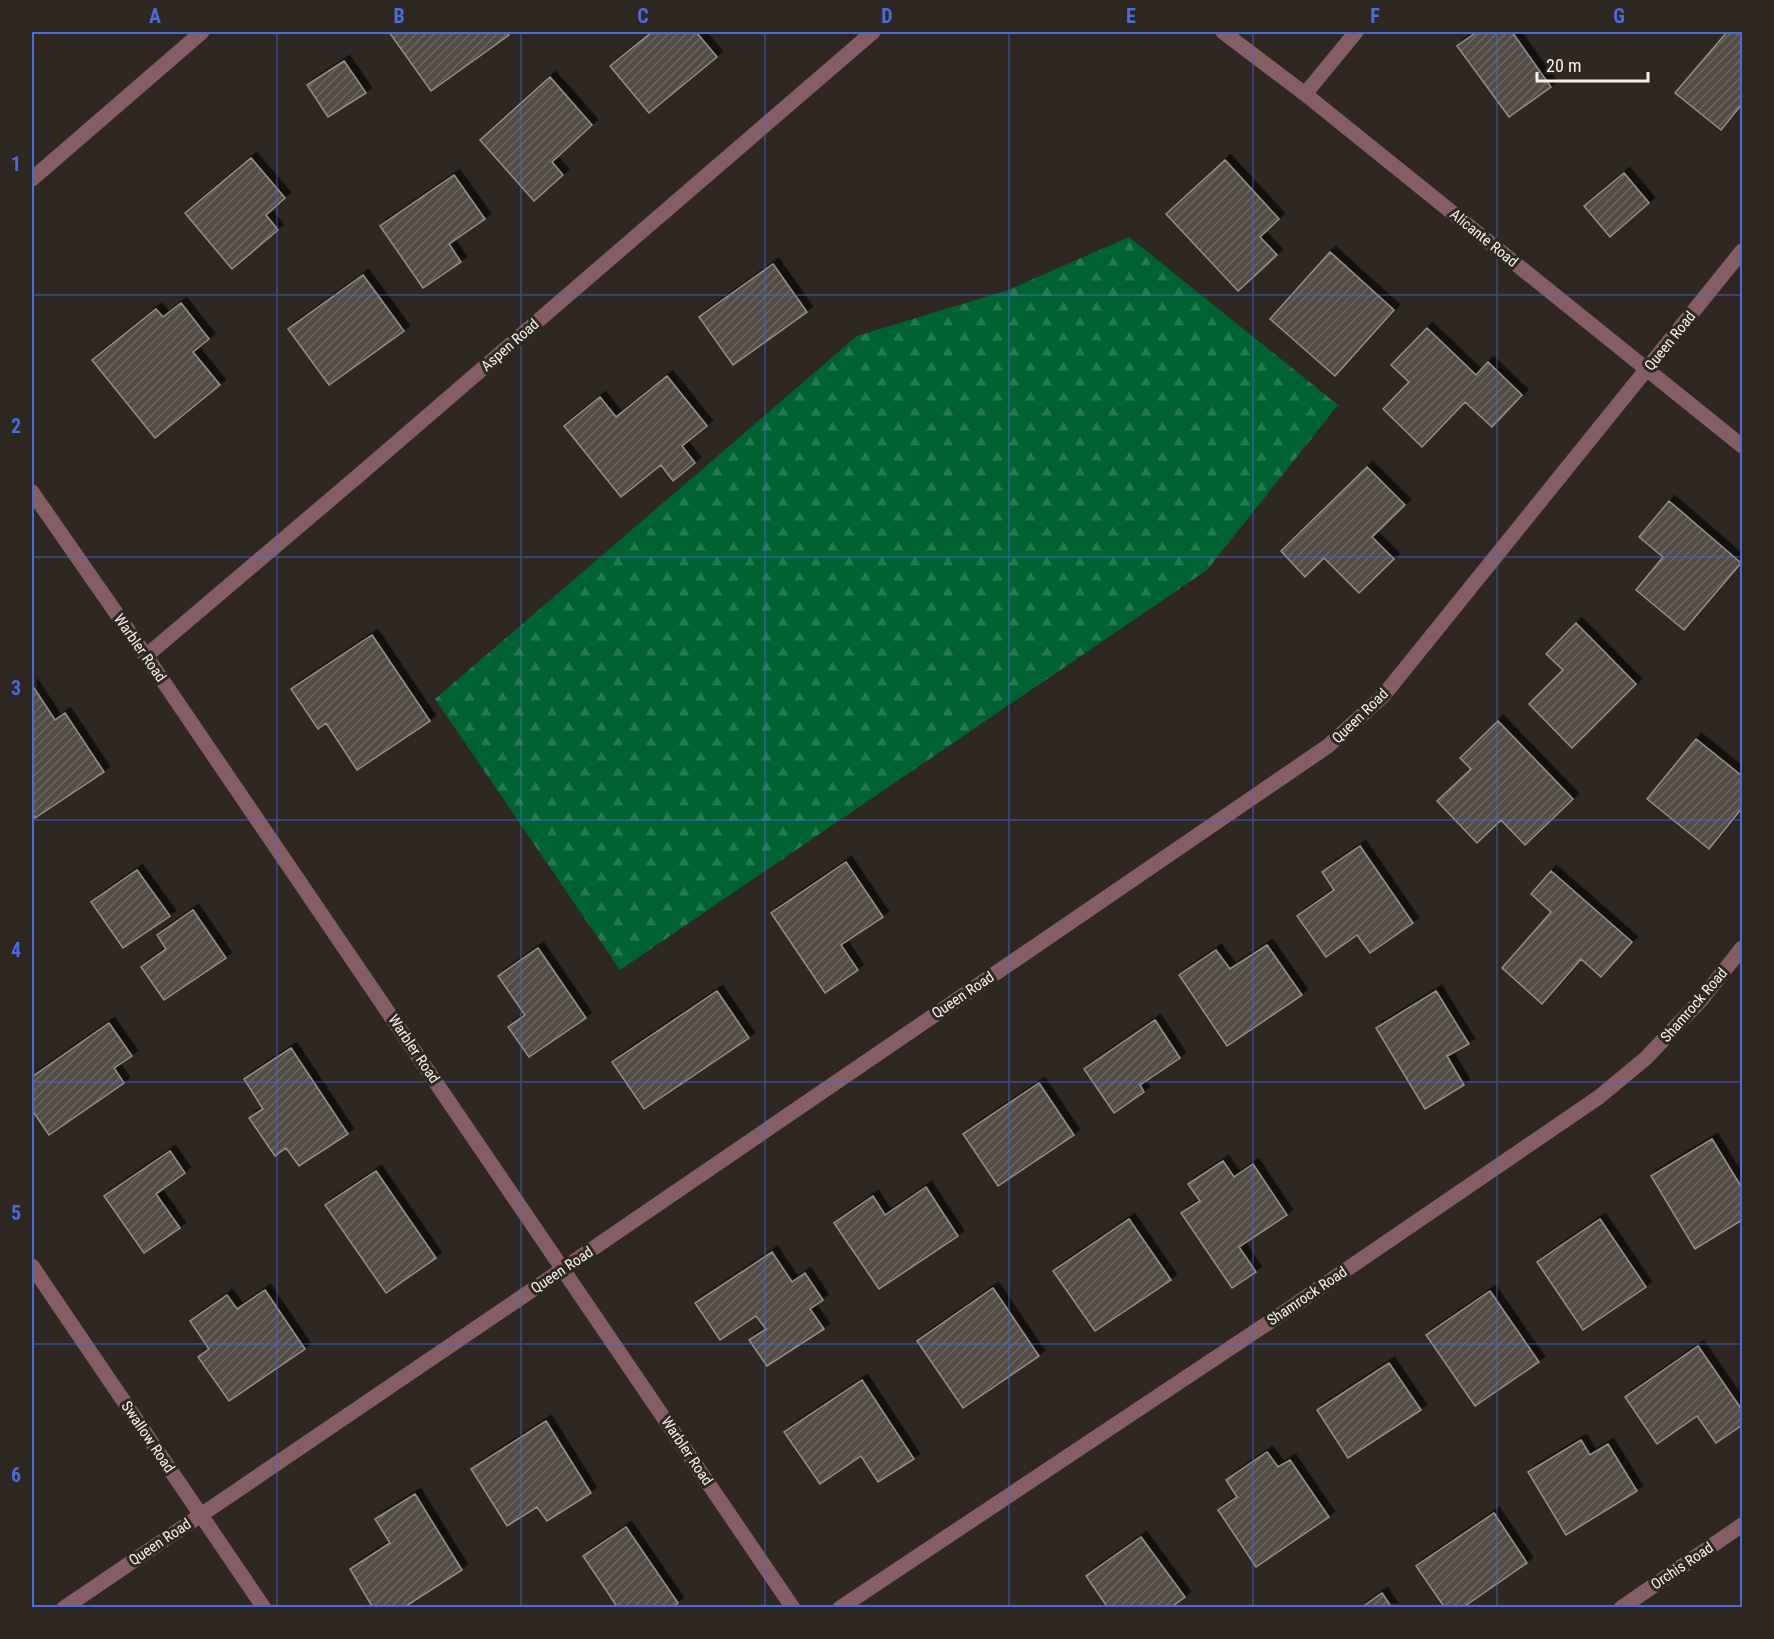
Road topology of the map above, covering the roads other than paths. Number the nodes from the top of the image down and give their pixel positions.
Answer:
1 (202, 32) edge
2 (873, 32) edge
3 (1223, 32) edge
4 (1356, 32) edge
5 (1305, 94) junction
6 (32, 179) edge
7 (1743, 251) edge
8 (1647, 369) junction
9 (1743, 446) edge
10 (32, 492) edge
11 (146, 656) junction
12 (1743, 948) edge
13 (32, 1266) edge
14 (563, 1269) junction
15 (201, 1514) junction
16 (1743, 1525) edge
17 (63, 1608) edge
18 (264, 1608) edge
19 (793, 1608) edge
20 (840, 1608) edge
21 (1621, 1608) edge

1 - 6 street
2 - 11 street, Aspen Road
3 - 5 street, Alicante Road
4 - 5 street
5 - 8 street, Alicante Road
7 - 8 street, Queen Road
8 - 9 street, Alicante Road
8 - 14 street, Queen Road
10 - 11 street, Warbler Road
11 - 14 street, Warbler Road
12 - 20 street, Shamrock Road
13 - 15 street, Swallow Road
14 - 15 street, Queen Road
14 - 19 street, Warbler Road
15 - 17 street, Queen Road
15 - 18 street, Swallow Road
16 - 21 street, Orchis Road

